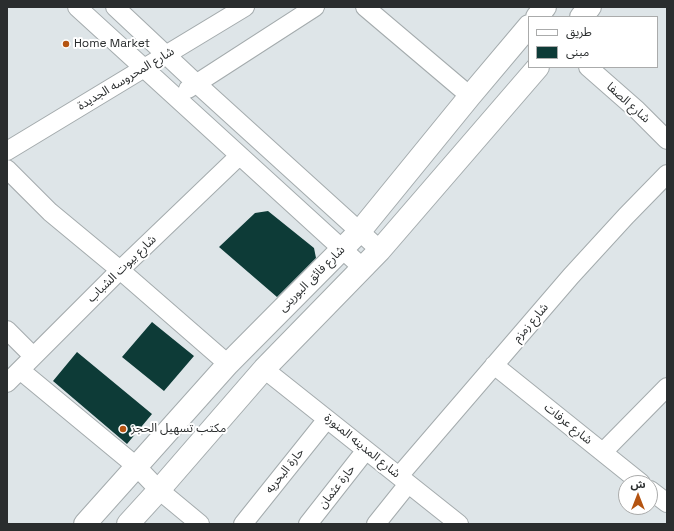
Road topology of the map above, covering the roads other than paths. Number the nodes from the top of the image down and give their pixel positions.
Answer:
1 (77, 7) edge
2 (115, 7) edge
3 (245, 7) edge
4 (315, 7) edge
5 (365, 7) edge
6 (545, 7) edge
7 (590, 7) edge
8 (538, 16) edge
9 (582, 16) edge
10 (528, 27) edge
11 (167, 55) junction
12 (537, 68) edge
13 (589, 68) edge
14 (144, 69) junction
15 (196, 83) junction
16 (470, 96) junction
17 (175, 97) junction
18 (667, 140) edge
19 (7, 151) edge
20 (239, 156) junction
21 (7, 169) edge
22 (667, 174) edge
23 (360, 231) junction
24 (342, 249) junction
25 (380, 250) junction
26 (363, 268) junction
27 (120, 270) junction
28 (7, 330) edge
29 (33, 356) junction
30 (228, 364) junction
31 (494, 365) junction
32 (264, 369) junction
33 (20, 370) junction
34 (7, 383) edge
35 (667, 387) edge
36 (327, 419) junction
37 (366, 450) junction
38 (603, 452) junction
39 (136, 466) junction
40 (631, 475) edge
41 (404, 480) junction
42 (160, 490) junction
43 (658, 497) edge
44 (667, 504) edge
45 (453, 522) edge
46 (85, 524) edge
47 (128, 524) edge
48 (200, 524) edge
49 (243, 524) edge
50 (308, 524) edge
51 (376, 524) edge

1 - 14 street
2 - 11 street
3 - 11 street, شارع المحروسه الجديدة
4 - 15 street
5 - 16 street
6 - 8 street
7 - 9 street
10 - 16 street, شارع فائق البورينى
11 - 14 street, شارع المحروسه الجديدة
11 - 15 street
12 - 25 street
13 - 18 street, شارع الصفا
14 - 17 street
14 - 19 street, شارع المحروسه الجديدة
15 - 17 street
15 - 23 street
16 - 23 street, شارع فائق البورينى
17 - 20 street
20 - 24 street
20 - 27 street, شارع بيوت الشباب
21 - 27 street
22 - 31 street, شارع زمزم
23 - 24 street, شارع فائق البورينى
23 - 25 street
24 - 26 street
24 - 30 street, شارع فائق البورينى
25 - 26 street
26 - 32 street
27 - 29 street, شارع بيوت الشباب
27 - 30 street
28 - 29 street
29 - 33 street, شارع بيوت الشباب
30 - 39 street, شارع فائق البورينى
31 - 38 street, شارع عرفات
31 - 41 street, شارع زمزم
32 - 36 street, شارع المدينه المنورة
32 - 42 street
33 - 34 street, شارع بيوت الشباب
33 - 39 street
35 - 38 street
36 - 37 street, شارع المدينه المنورة
36 - 49 street, حارة البحريه
37 - 41 street, شارع المدينه المنورة
37 - 50 street, حارة عثمان
38 - 40 street, شارع عرفات
39 - 42 street
39 - 46 street, شارع فائق البورينى
41 - 45 street, شارع المدينه المنورة
41 - 51 street, شارع زمزم
42 - 47 street
42 - 48 street
43 - 44 street

